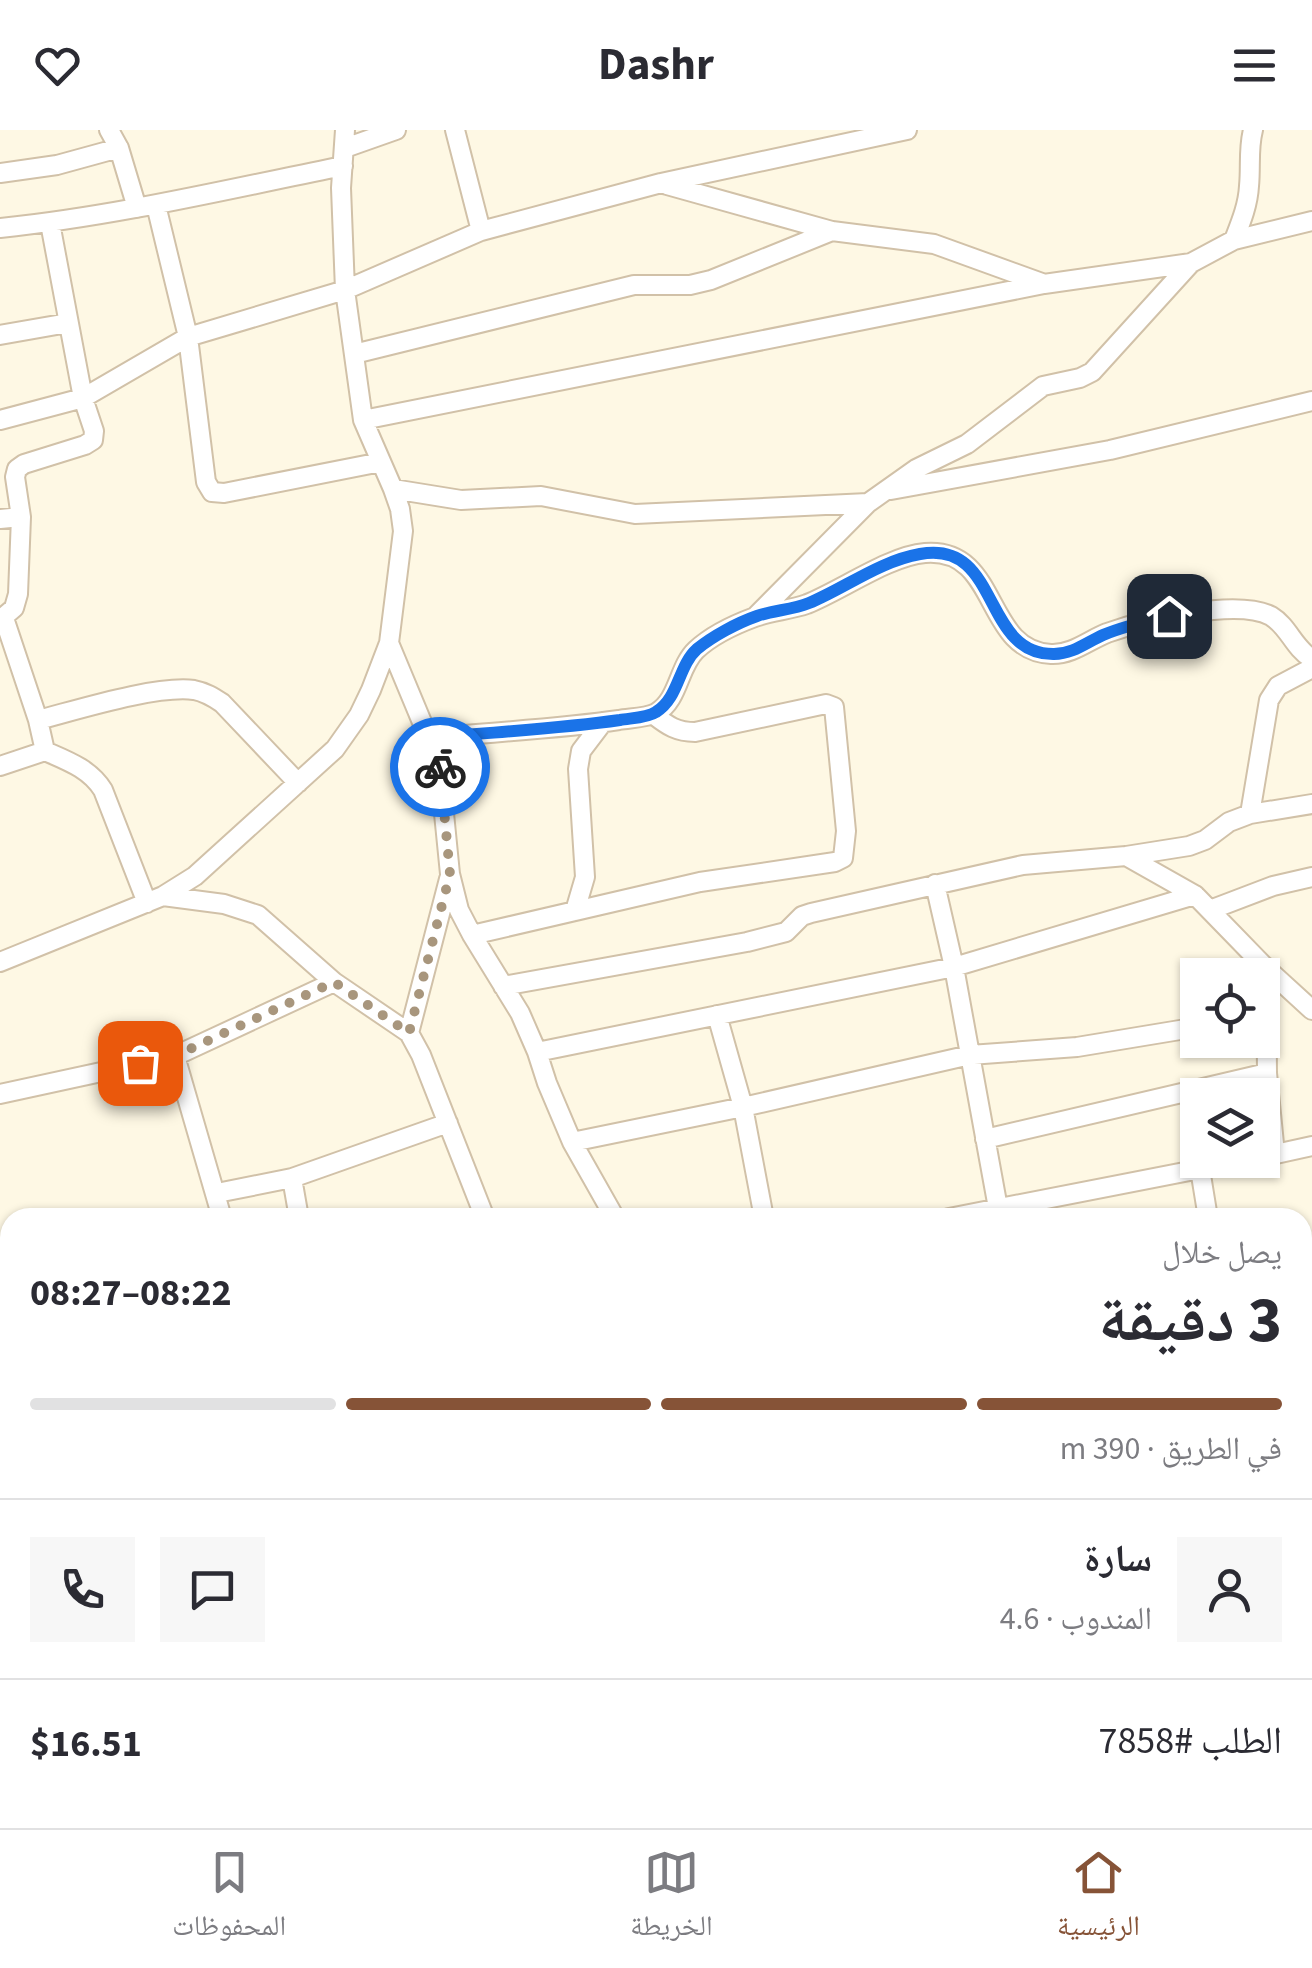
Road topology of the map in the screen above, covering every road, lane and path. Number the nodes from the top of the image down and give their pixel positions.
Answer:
1 (108, 130) edge
2 (396, 130) edge
3 (455, 130) edge
4 (907, 130) edge
5 (1253, 130) edge
6 (119, 148) junction
7 (345, 148) edge
8 (0, 173) edge
9 (662, 183) junction
10 (156, 205) junction
11 (136, 208) junction
12 (1312, 220) edge
13 (50, 223) junction
14 (0, 228) edge
15 (832, 231) junction
16 (481, 232) junction
17 (1234, 240) junction
18 (1192, 263) junction
19 (1044, 284) junction
20 (345, 290) junction
21 (68, 323) junction
22 (0, 335) edge
23 (188, 337) junction
24 (354, 354) junction
25 (83, 398) junction
26 (1312, 401) edge
27 (0, 420) edge
28 (363, 420) junction
29 (381, 462) junction
30 (393, 489) junction
31 (885, 491) junction
32 (868, 503) junction
33 (21, 517) junction
34 (0, 520) edge
35 (756, 616) junction
36 (2, 619) edge
37 (388, 643) junction
38 (1312, 659) edge
39 (1312, 668) edge
40 (654, 714) junction
41 (38, 720) junction
42 (603, 722) junction
43 (430, 738) junction
44 (45, 751) junction
45 (0, 766) edge
46 (298, 783) junction
47 (1312, 804) edge
48 (1250, 814) junction
49 (1126, 856) junction
50 (450, 874) junction
51 (1312, 877) edge
52 (935, 884) junction
53 (1196, 894) junction
54 (155, 899) junction
55 (1210, 910) junction
56 (576, 911) junction
57 (472, 935) junction
58 (22, 954) junction
59 (1256, 958) edge
60 (0, 962) edge
61 (954, 967) junction
62 (0, 974) edge
63 (1280, 981) edge
64 (334, 982) junction
65 (504, 986) junction
66 (1312, 1010) edge
67 (717, 1016) junction
68 (1180, 1031) edge
69 (409, 1033) junction
70 (538, 1052) junction
71 (970, 1055) junction
72 (175, 1056) junction
73 (1266, 1058) edge
74 (1267, 1073) junction
75 (1267, 1078) edge
76 (0, 1094) edge
77 (743, 1107) junction
78 (448, 1124) junction
79 (986, 1138) junction
80 (572, 1142) junction
81 (1312, 1146) edge
82 (1280, 1153) edge
83 (1180, 1174) edge
84 (292, 1178) junction
85 (1201, 1178) edge
86 (216, 1192) junction
87 (220, 1208) edge
88 (297, 1208) edge
89 (481, 1208) edge
90 (609, 1208) edge
91 (762, 1208) edge
92 (998, 1208) joint
93 (1206, 1208) edge

1 - 6 street
2 - 7 street
3 - 16 street
4 - 9 street
5 - 17 street
6 - 8 street
6 - 11 street
7 - 10 street
7 - 20 street
9 - 15 street
9 - 16 street
10 - 11 street
10 - 23 street
11 - 13 street
12 - 17 street
13 - 14 street
13 - 21 street
15 - 19 street
15 - 24 street
16 - 20 street
17 - 18 street
18 - 19 street
18 - 31 street
19 - 28 street
20 - 23 street
20 - 24 street
21 - 22 street
21 - 25 street
23 - 25 street
23 - 29 street
24 - 28 street
25 - 27 street
25 - 33 street
26 - 31 street
28 - 29 street
29 - 30 street
30 - 32 street
30 - 37 street
31 - 32 street
32 - 35 street
33 - 34 street
33 - 36 street
35 - 38 street
35 - 40 street
36 - 41 street
37 - 43 street
37 - 46 street
39 - 48 street
40 - 42 street
40 - 56 street
41 - 44 street
41 - 46 street
42 - 43 street
42 - 56 street
43 - 50 street
44 - 45 street
44 - 54 street
46 - 54 street
47 - 48 street
48 - 49 street
49 - 52 street
49 - 53 street
50 - 57 street
50 - 69 street
51 - 55 street
52 - 61 street
52 - 65 street
53 - 55 street
53 - 61 street
54 - 58 street
54 - 64 street
55 - 59 street
56 - 57 street
57 - 65 street
58 - 60 street
58 - 62 street
61 - 67 street
61 - 71 street
63 - 66 street
64 - 69 street
64 - 72 street
65 - 70 street
67 - 70 street
67 - 77 street
68 - 71 street
69 - 78 street
70 - 80 street
71 - 77 street
71 - 79 street
72 - 76 street
72 - 86 street
73 - 74 street
74 - 75 street
74 - 79 street
77 - 80 street
77 - 91 street
78 - 84 street
78 - 89 street
79 - 92 street
80 - 90 street
81 - 82 street
83 - 92 street
84 - 86 street
84 - 88 street
85 - 93 street
86 - 87 street

